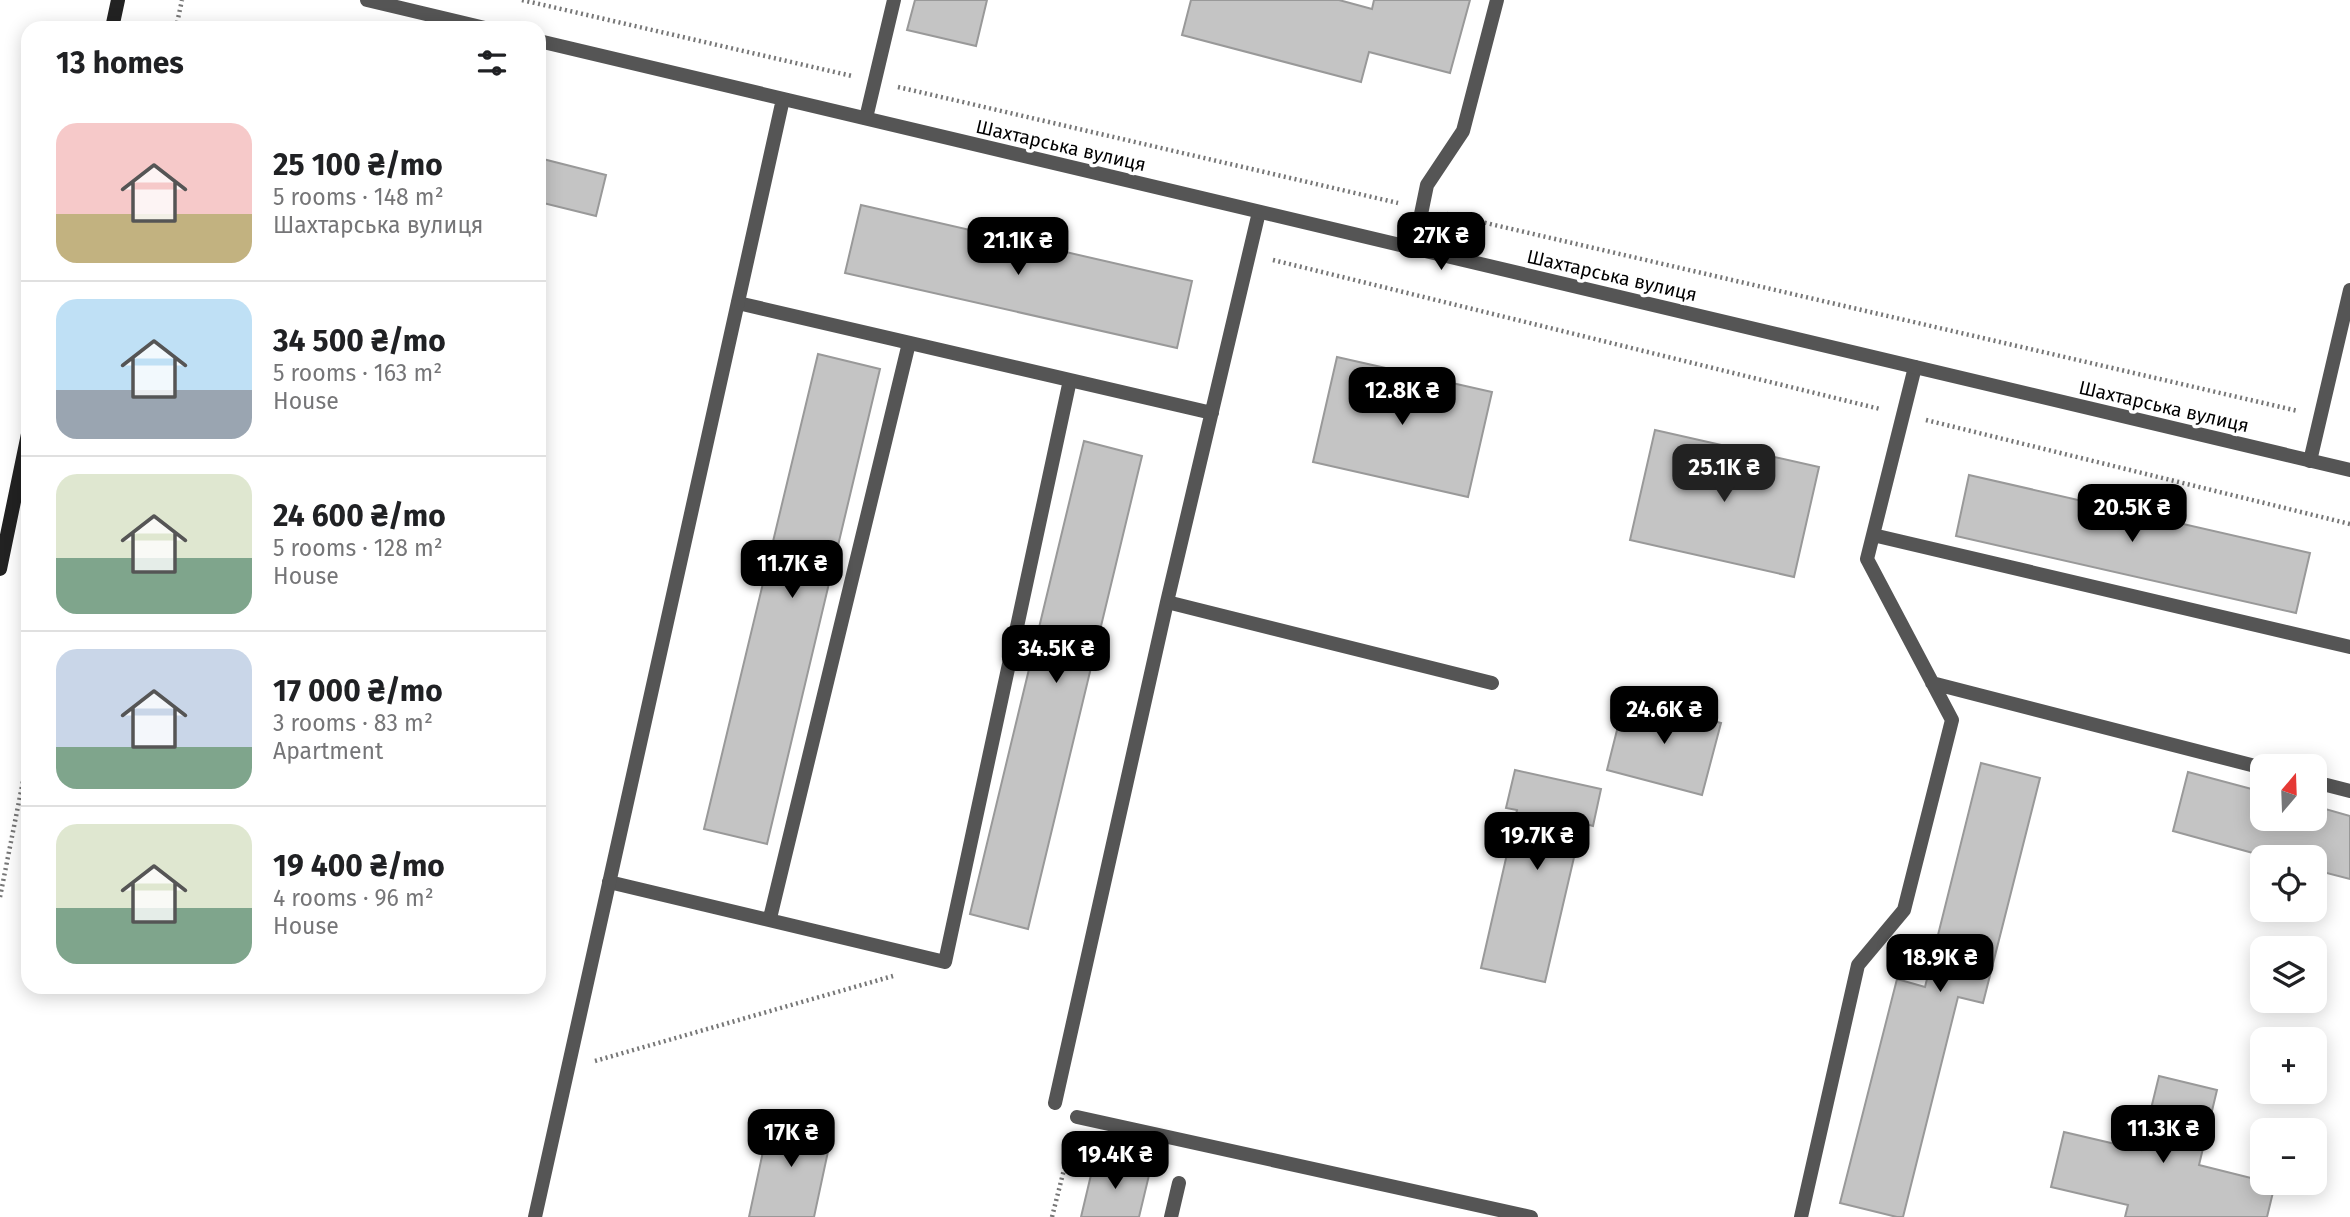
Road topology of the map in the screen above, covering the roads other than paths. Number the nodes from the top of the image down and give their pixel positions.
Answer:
1 (118, 0) edge
2 (367, 0) edge
3 (894, 0) edge
4 (1497, 0) edge
5 (114, 21) edge
6 (456, 21) edge
7 (546, 43) edge
8 (783, 99) junction
9 (866, 118) junction
10 (1259, 212) junction
11 (1414, 248) junction
12 (2350, 290) edge
13 (738, 303) junction
14 (909, 343) junction
15 (1915, 367) junction
16 (1070, 380) junction
17 (1212, 413) junction
18 (2310, 461) junction
19 (21, 468) edge
20 (2350, 470) edge
21 (1873, 535) junction
22 (0, 569) edge
23 (1167, 602) junction
24 (2350, 647) edge
25 (1492, 683) dead end
26 (1932, 683) junction
27 (2250, 765) edge
28 (2328, 785) edge
29 (2350, 791) edge
30 (609, 882) junction
31 (770, 918) junction
32 (1055, 1103) dead end
33 (1077, 1117) road end
34 (1179, 1183) dead end
35 (534, 1217) edge
36 (1171, 1217) edge
37 (1531, 1217) edge
38 (1801, 1217) edge

1 - 5 main road
2 - 6 street
3 - 9 street
4 - 11 street
7 - 8 street, Шахтарська вулиця
8 - 9 street, Шахтарська вулиця
8 - 13 street
9 - 10 street, Шахтарська вулиця
10 - 11 street, Шахтарська вулиця
10 - 17 street
11 - 15 street, Шахтарська вулиця
12 - 18 street
13 - 14 street
13 - 30 street
14 - 16 street
14 - 31 street
15 - 18 street, Шахтарська вулиця
15 - 21 street
16 - 17 street
16 - 31 street
17 - 23 street
18 - 20 street, Шахтарська вулиця
19 - 22 main road
21 - 24 street
21 - 26 street
23 - 25 street
23 - 32 street
26 - 27 street
26 - 38 street
28 - 29 street
30 - 31 street
30 - 35 street
33 - 37 street
34 - 36 street

